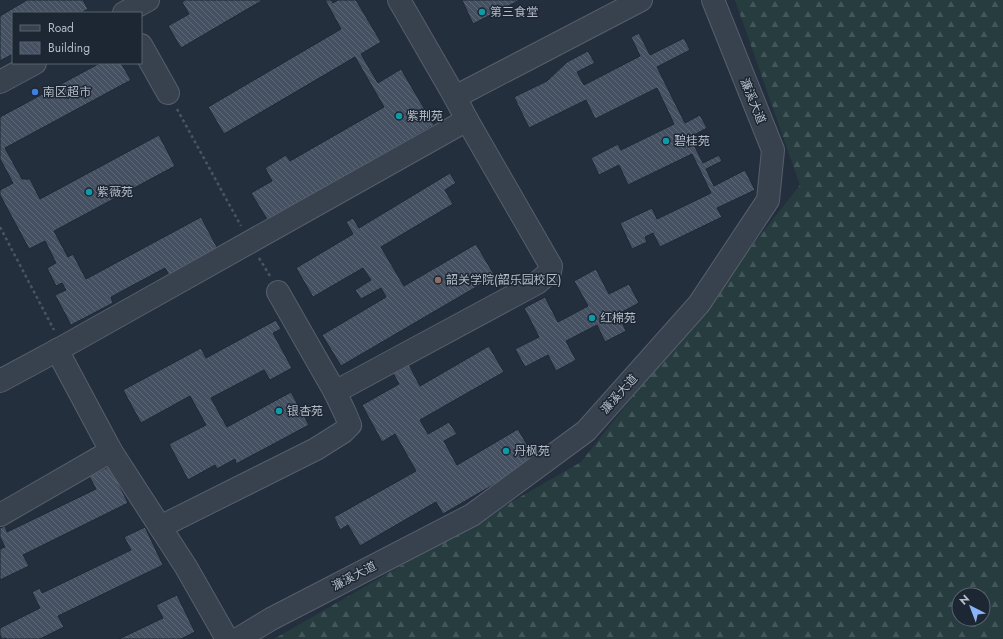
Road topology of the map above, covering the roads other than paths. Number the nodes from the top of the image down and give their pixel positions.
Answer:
1 (116, 0) edge
2 (148, 0) edge
3 (400, 0) edge
4 (641, 0) edge
5 (714, 0) edge
6 (123, 12) edge
7 (126, 12) edge
8 (142, 47) edge
9 (33, 64) edge
10 (0, 82) edge
11 (168, 93) road end
12 (455, 97) junction
13 (467, 120) junction
14 (278, 292) road end
15 (60, 348) junction
16 (0, 381) edge
17 (335, 392) junction
18 (111, 451) junction
19 (0, 515) edge
20 (160, 527) junction
21 (227, 639) edge
22 (238, 639) edge

1 - 6 lane
2 - 7 lane
3 - 12 lane
4 - 12 lane
5 - 22 lane, 濂溪大道
8 - 11 lane
9 - 10 lane
12 - 13 lane
13 - 15 lane
13 - 17 lane
14 - 17 lane
15 - 16 lane
15 - 18 lane
17 - 20 lane
18 - 19 lane
18 - 20 lane
20 - 21 lane

